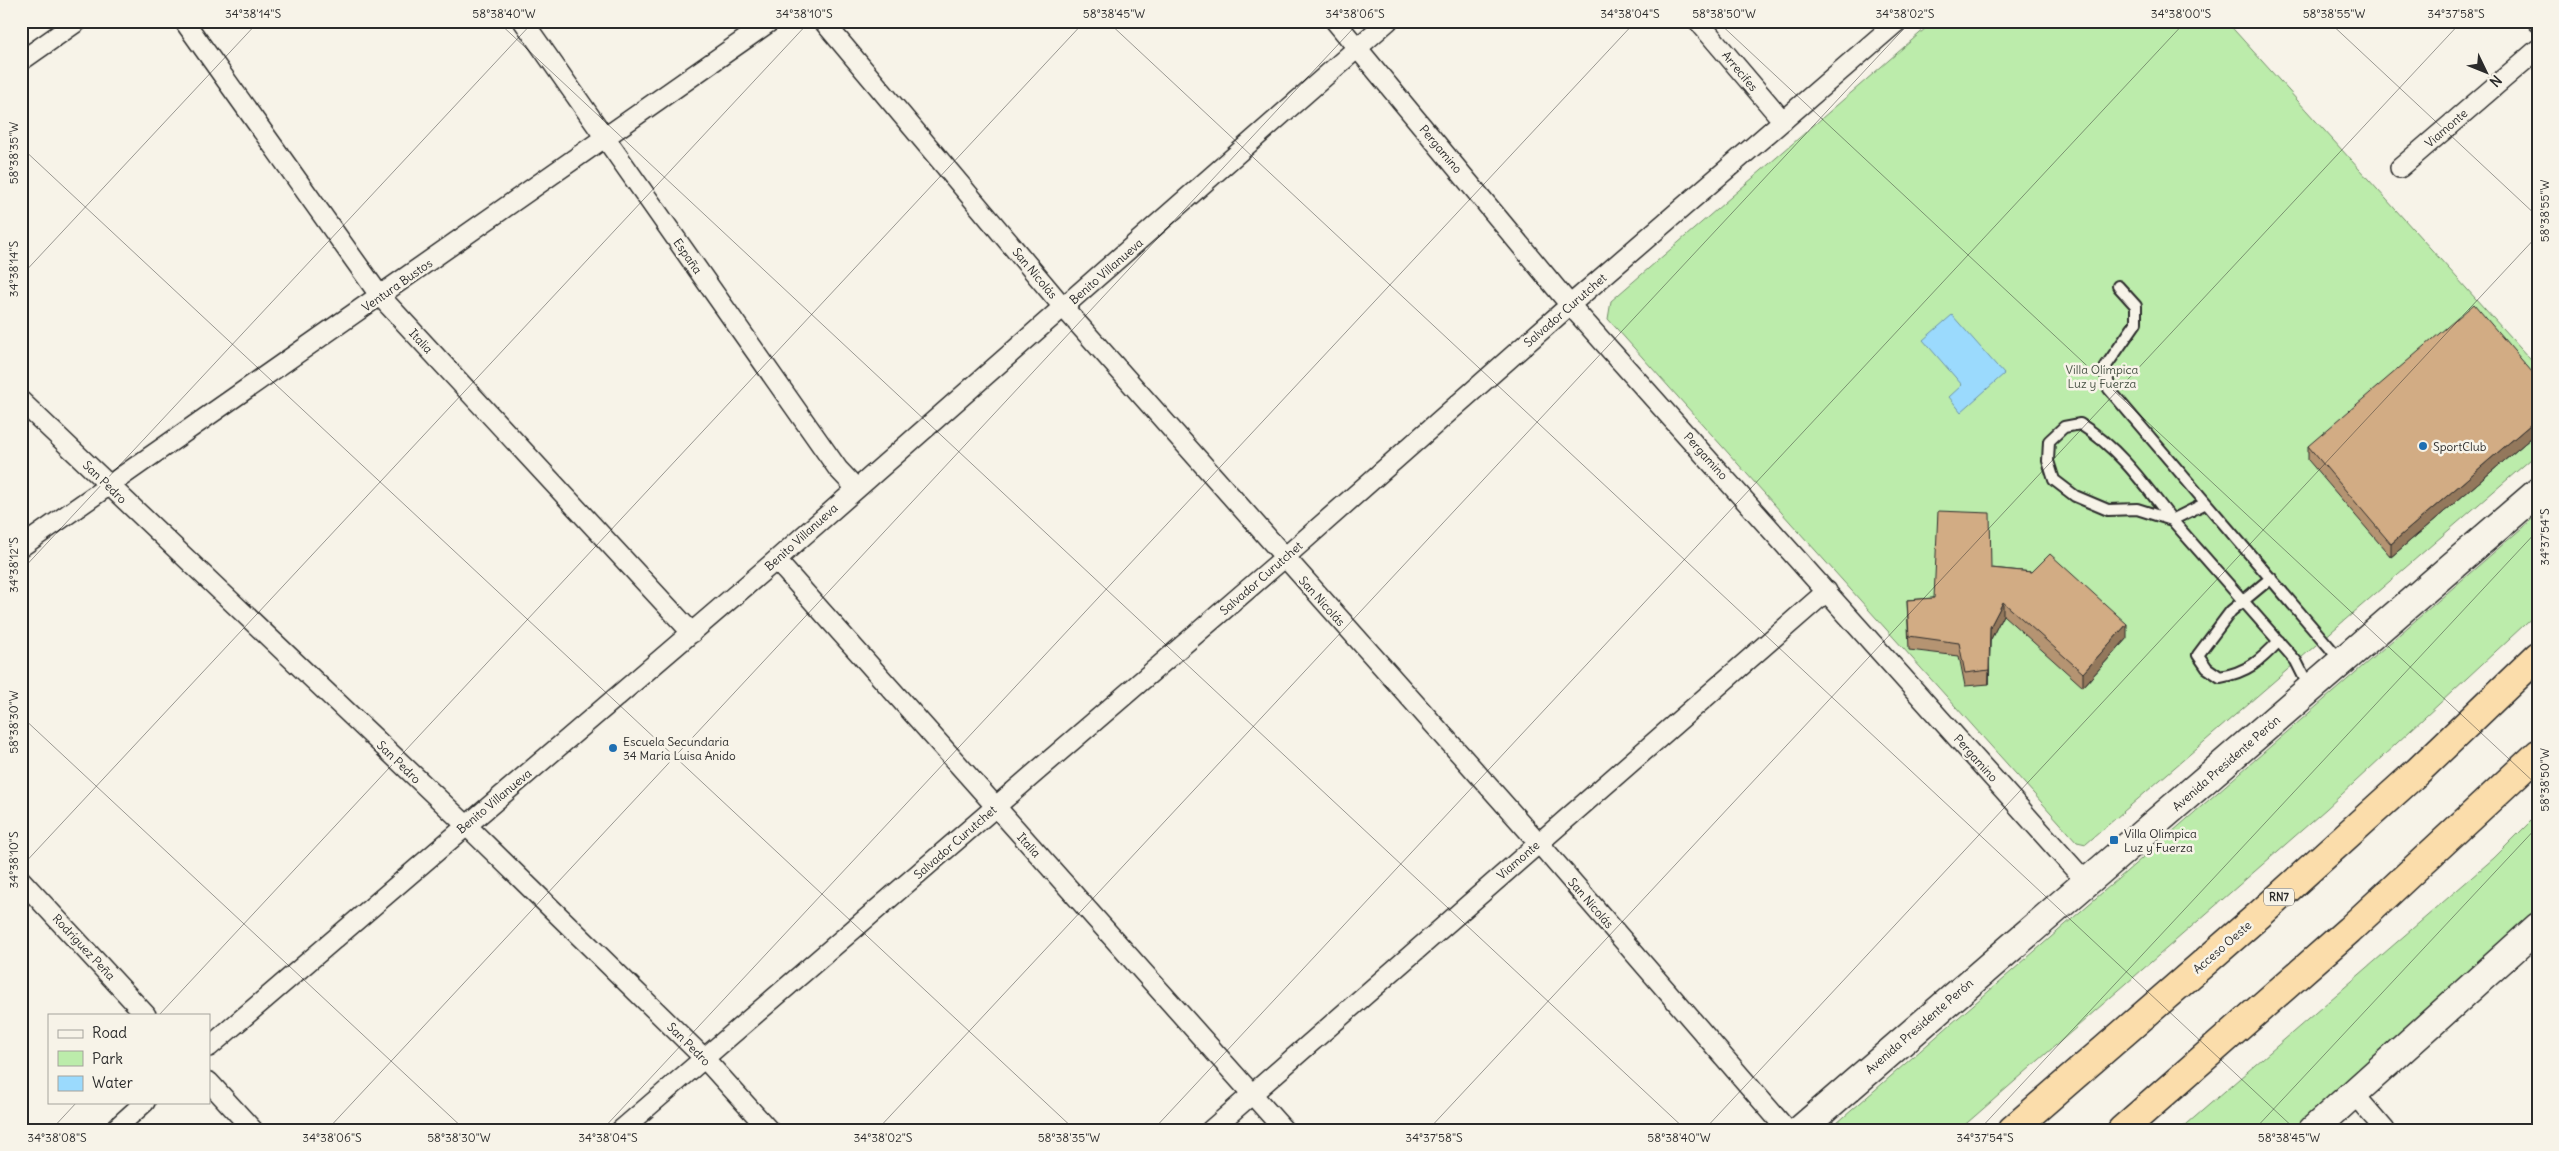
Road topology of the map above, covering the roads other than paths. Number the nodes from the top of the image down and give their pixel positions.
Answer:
1 (184, 21) edge
2 (523, 21) edge
3 (771, 21) edge
4 (823, 21) edge
5 (1336, 21) edge
6 (1388, 21) edge
7 (1698, 21) edge
8 (1898, 21) edge
9 (68, 24) edge
10 (1358, 49) junction
11 (2538, 50) edge
12 (21, 61) edge
13 (1783, 121) junction
14 (605, 139) junction
15 (2400, 168) dead end
16 (2118, 286) dead end
17 (380, 296) junction
18 (1570, 305) junction
19 (1064, 308) junction
20 (21, 400) edge
21 (109, 486) junction
22 (856, 488) junction
23 (2538, 492) edge
24 (2206, 503) junction
25 (2172, 520) junction
26 (21, 547) edge
27 (1284, 558) junction
28 (776, 560) junction
29 (2271, 578) junction
30 (1827, 591) junction
31 (2243, 602) junction
32 (692, 633) junction
33 (2279, 641) junction
34 (2538, 656) edge
35 (2342, 662) junction
36 (2311, 690) junction
37 (2538, 754) edge
38 (996, 807) junction
39 (466, 825) junction
40 (1538, 842) junction
41 (21, 880) edge
42 (2086, 882) junction
43 (2538, 927) edge
44 (145, 1014) edge
45 (210, 1046) edge
46 (704, 1058) junction
47 (210, 1083) edge
48 (1252, 1094) junction
49 (2354, 1094) junction
50 (143, 1104) edge
51 (114, 1130) edge
52 (254, 1130) edge
53 (621, 1130) edge
54 (769, 1130) edge
55 (1211, 1130) edge
56 (1284, 1130) edge
57 (1787, 1130) edge
58 (1800, 1130) edge
59 (2012, 1130) edge
60 (2122, 1130) edge
61 (2313, 1130) edge
62 (2385, 1130) edge

1 - 17 street, Italia
2 - 14 street, España
3 - 14 street, Ventura Bustos
4 - 19 street, San Nicolás
5 - 10 street, Pergamino
6 - 10 street, Benito Villanueva
7 - 13 street, Arrecifes
8 - 13 street, Salvador Curutchet
9 - 12 street
10 - 18 street, Pergamino
10 - 19 street, Benito Villanueva
11 - 15 street, Viamonte
13 - 18 street, Salvador Curutchet
14 - 17 street, Ventura Bustos
14 - 22 street, España
16 - 24 lane
17 - 21 street, Ventura Bustos
17 - 32 street, Italia
18 - 27 street, Salvador Curutchet
18 - 30 street, Pergamino
19 - 22 street, Benito Villanueva
19 - 27 street, San Nicolás
20 - 21 street, San Pedro
21 - 26 street, Ventura Bustos
21 - 39 street, San Pedro
22 - 28 street, Benito Villanueva
23 - 35 street, Avenida Presidente Perón
24 - 25 lane
24 - 29 lane
25 - 25 lane
25 - 31 lane
27 - 38 street, Salvador Curutchet
27 - 40 street, San Nicolás
28 - 32 street, Benito Villanueva
28 - 38 street, Italia
29 - 31 lane
29 - 35 lane
30 - 40 street, Viamonte
30 - 42 street, Pergamino
31 - 33 lane
31 - 33 lane
32 - 39 street, Benito Villanueva
33 - 36 lane
34 - 59 highway, Acceso Oeste / RN7
35 - 36 street, Avenida Presidente Perón
36 - 42 street, Avenida Presidente Perón
37 - 60 highway
38 - 46 street, Salvador Curutchet
38 - 48 street, Italia
39 - 45 street, Benito Villanueva
39 - 46 street, San Pedro
40 - 48 street, Viamonte
40 - 57 street, San Nicolás
41 - 44 street, Rodríguez Peña
42 - 58 street, Avenida Presidente Perón
43 - 49 street
46 - 53 street, Salvador Curutchet
46 - 54 street, San Pedro
47 - 52 street
48 - 55 street, Viamonte
48 - 56 street, Italia
49 - 61 street
49 - 62 street
50 - 51 street

